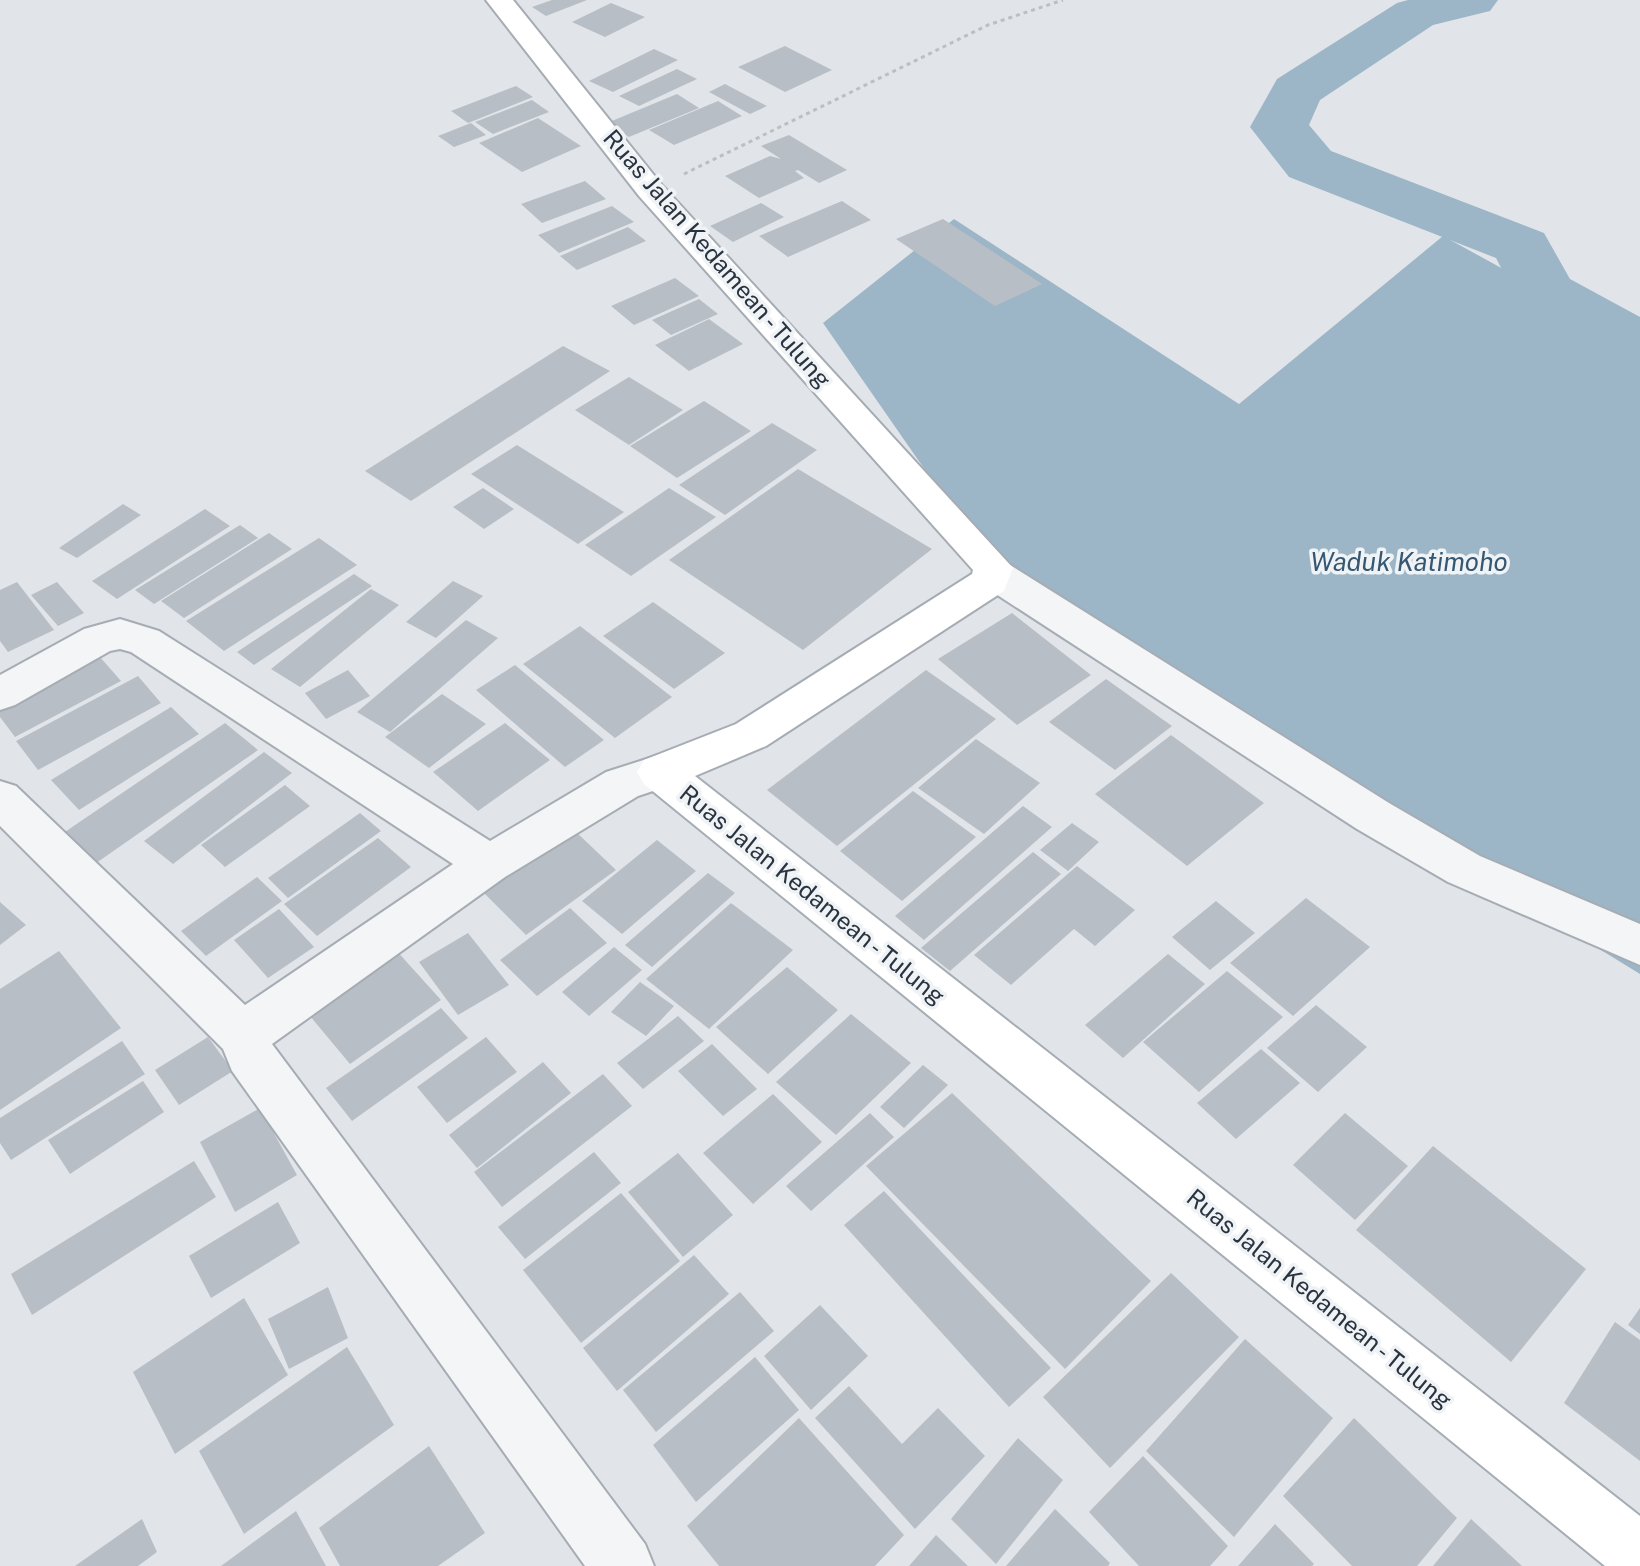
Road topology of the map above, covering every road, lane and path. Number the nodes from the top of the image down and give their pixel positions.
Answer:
1 (499, 0) edge
2 (1063, 0) edge
3 (650, 190) junction
4 (993, 573) junction
5 (0, 694) edge
6 (659, 772) junction
7 (0, 798) edge
8 (489, 864) junction
9 (1640, 945) edge
10 (246, 1038) junction
11 (1640, 1555) edge
12 (611, 1562) edge

1 - 3 main road, Ruas Jalan Kedamean - Tulung
2 - 3 path
3 - 4 main road, Ruas Jalan Kedamean - Tulung
4 - 6 main road, Ruas Jalan Kedamean - Tulung
4 - 9 street
5 - 8 street
6 - 8 street
6 - 11 main road, Ruas Jalan Kedamean - Tulung
7 - 10 street
8 - 10 street
10 - 12 street

